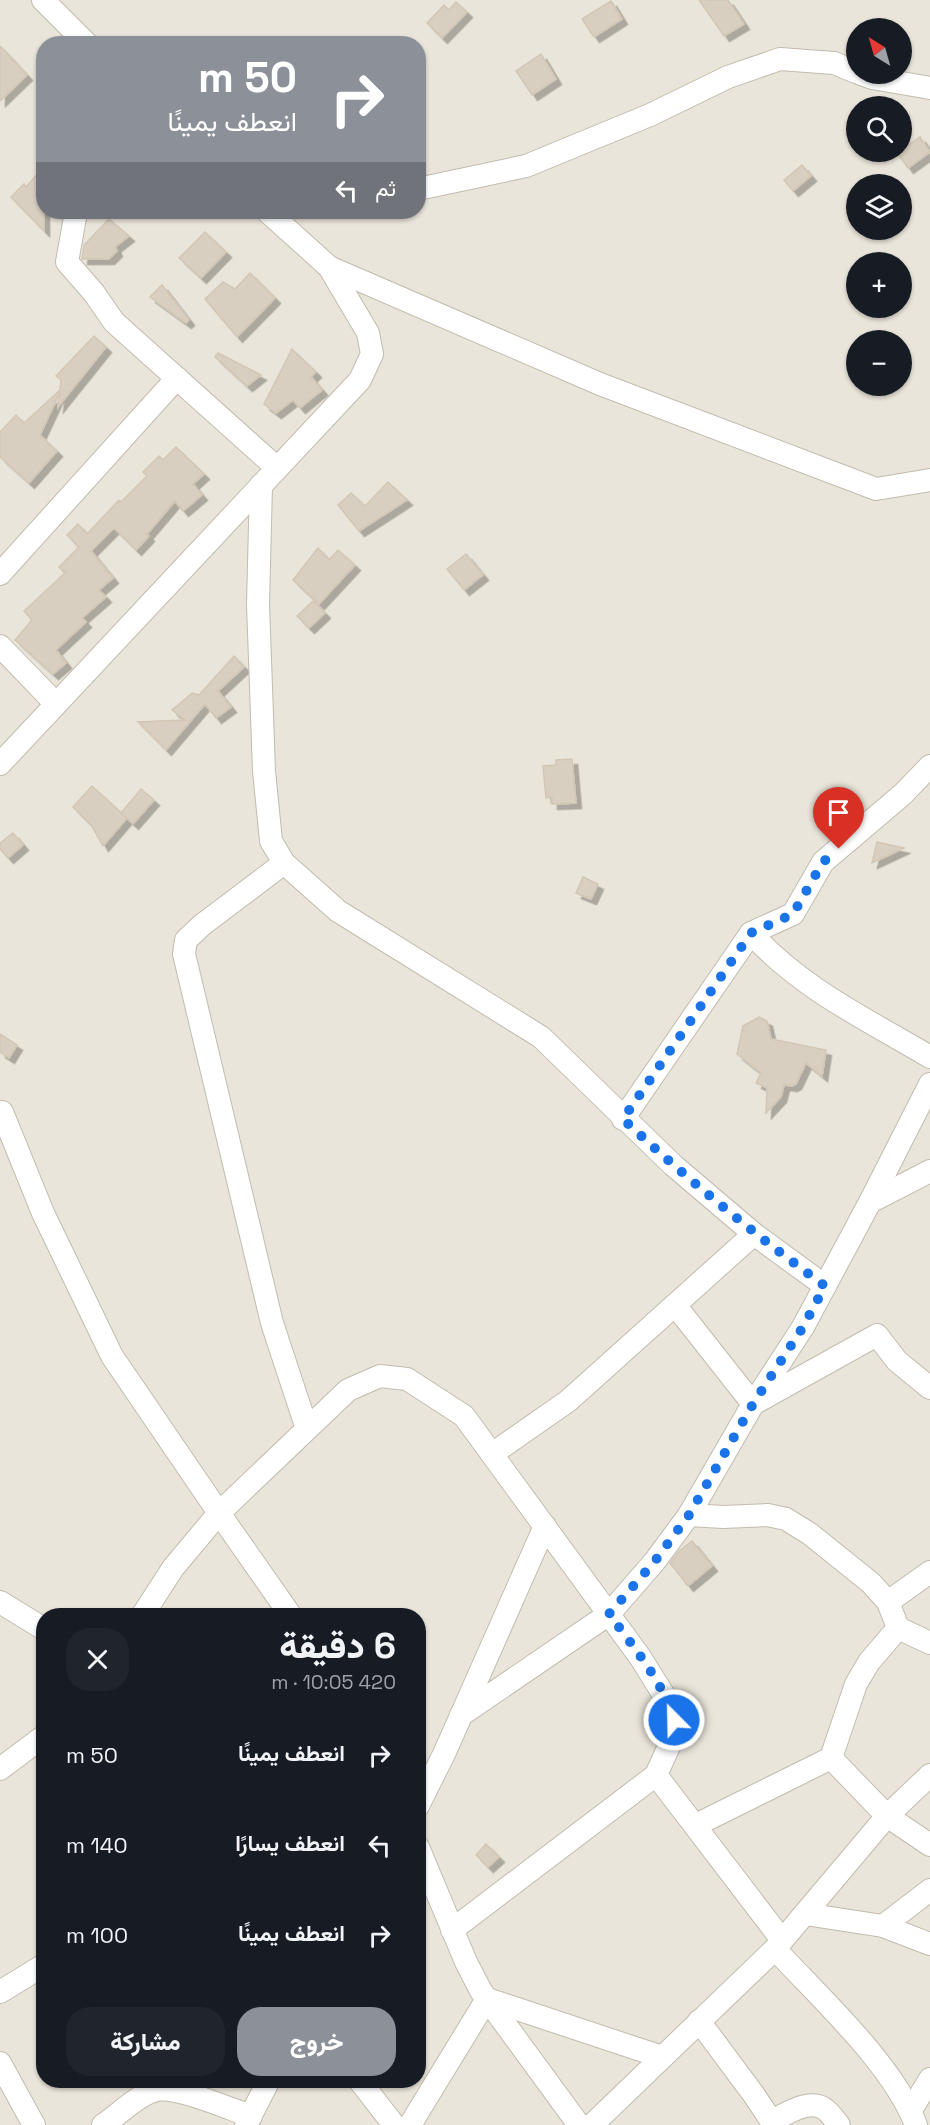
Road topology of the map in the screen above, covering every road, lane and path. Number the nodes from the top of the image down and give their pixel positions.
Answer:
1 (43, 0) edge
2 (79, 36) edge
3 (846, 68) edge
4 (907, 84) edge
5 (930, 88) edge
6 (426, 187) edge
7 (75, 219) edge
8 (276, 219) edge
9 (329, 267) junction
10 (177, 378) junction
11 (277, 468) junction
12 (930, 480) edge
13 (261, 485) junction
14 (0, 574) edge
15 (0, 646) edge
16 (56, 704) junction
17 (0, 764) edge
18 (930, 766) edge
19 (284, 863) junction
20 (751, 933) junction
21 (930, 1057) edge
22 (930, 1084) edge
23 (1, 1112) edge
24 (623, 1119) junction
25 (930, 1171) edge
26 (870, 1202) junction
27 (754, 1234) junction
28 (825, 1286) junction
29 (675, 1305) junction
30 (930, 1388) edge
31 (753, 1404) junction
32 (307, 1429) junction
33 (492, 1454) junction
34 (219, 1514) junction
35 (689, 1515) junction
36 (544, 1526) junction
37 (930, 1572) edge
38 (0, 1602) edge
39 (888, 1602) junction
40 (147, 1608) edge
41 (285, 1608) edge
42 (609, 1614) junction
43 (36, 1624) edge
44 (898, 1628) junction
45 (930, 1643) edge
46 (461, 1714) junction
47 (36, 1742) edge
48 (831, 1758) junction
49 (0, 1769) edge
50 (656, 1775) junction
51 (930, 1775) edge
52 (426, 1784) edge
53 (887, 1816) junction
54 (696, 1825) junction
55 (930, 1845) edge
56 (426, 1866) edge
57 (930, 1890) edge
58 (805, 1914) junction
59 (883, 1926) junction
60 (453, 1930) junction
61 (930, 1944) edge
62 (778, 1945) junction
63 (36, 1970) edge
64 (0, 1992) edge
65 (487, 2000) junction
66 (699, 2021) junction
67 (662, 2057) junction
68 (0, 2063) edge
69 (930, 2079) edge
70 (265, 2088) edge
71 (365, 2088) edge
72 (248, 2120) edge
73 (915, 2121) edge
74 (773, 2123) edge
75 (34, 2125) edge
76 (103, 2125) edge
77 (394, 2125) edge
78 (410, 2125) edge
79 (579, 2125) edge
80 (592, 2125) edge
81 (839, 2125) edge

1 - 2 street
3 - 6 street
4 - 5 street
7 - 10 street
8 - 9 street
9 - 11 street
9 - 12 street
10 - 11 street
10 - 14 street
11 - 13 street
13 - 16 street
13 - 19 street
15 - 16 street
16 - 17 street
18 - 20 street
19 - 24 street
19 - 32 street
20 - 21 street
20 - 24 street
22 - 26 street
23 - 34 street
24 - 27 street
25 - 26 street
26 - 28 street
27 - 28 street
27 - 29 street
28 - 31 street
29 - 31 street
29 - 33 street
30 - 31 street
31 - 35 street
32 - 33 street
32 - 34 street
33 - 36 street
34 - 40 street
34 - 41 street
35 - 39 street
35 - 42 street
36 - 42 street
36 - 46 street
37 - 39 street
38 - 43 street
39 - 44 street
42 - 46 street
42 - 50 street
44 - 45 street
44 - 48 street
46 - 52 street
47 - 49 street
48 - 53 street
48 - 54 street
50 - 54 street
50 - 60 street
51 - 53 street
53 - 55 street
53 - 58 street
54 - 62 street
56 - 60 street
57 - 59 street
58 - 59 street
58 - 62 street
59 - 61 street
60 - 65 street
62 - 66 street
62 - 73 street
63 - 64 street
65 - 67 street
65 - 78 street
65 - 79 street
66 - 67 street
66 - 74 street
67 - 80 street
68 - 75 street
69 - 73 street
70 - 72 street
71 - 77 street
72 - 76 street
74 - 81 street

